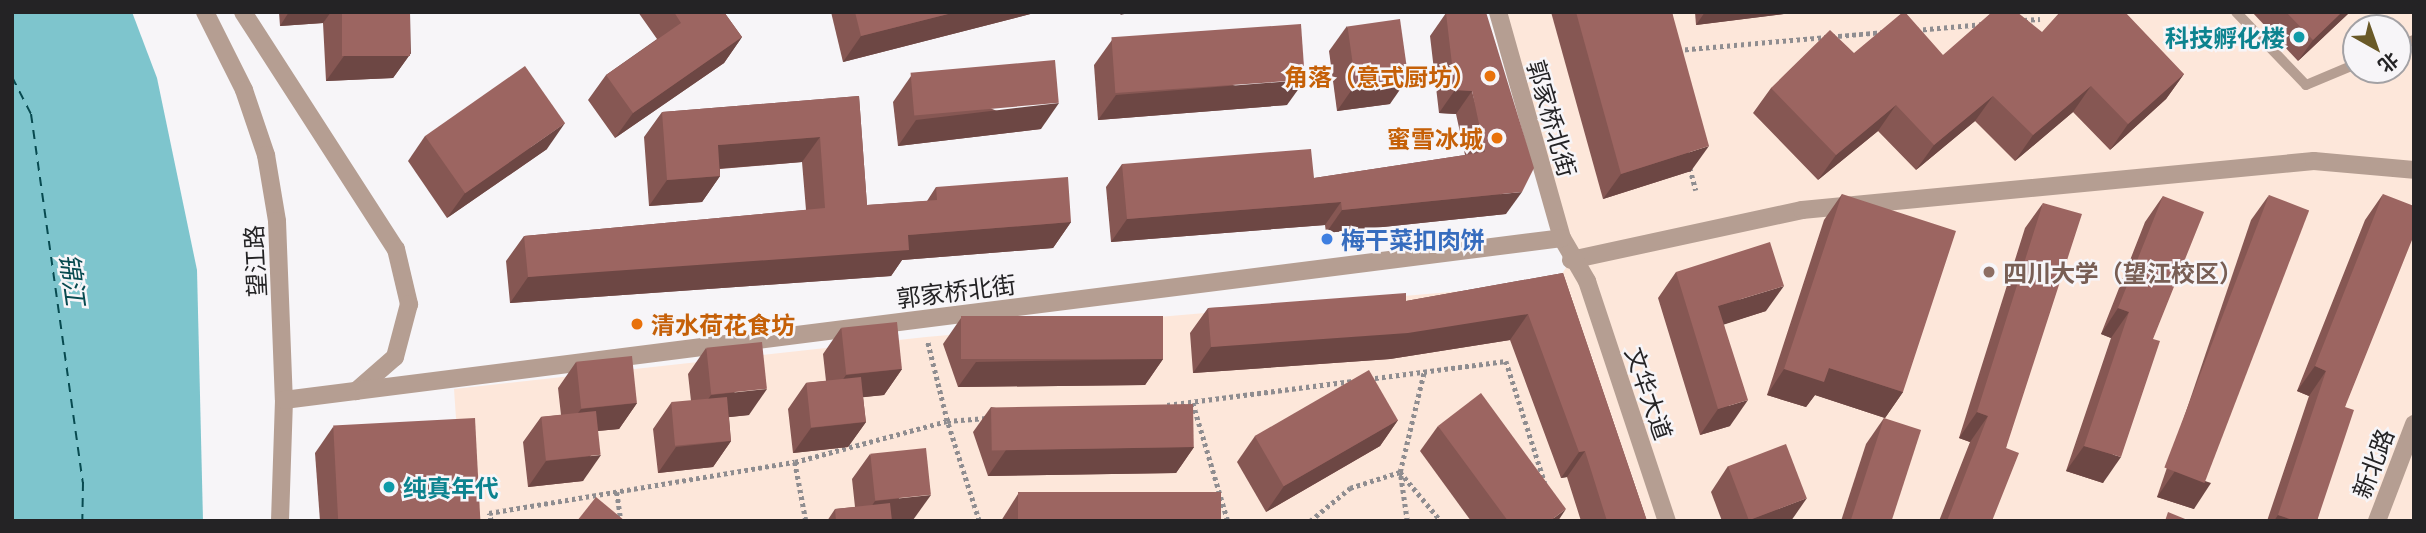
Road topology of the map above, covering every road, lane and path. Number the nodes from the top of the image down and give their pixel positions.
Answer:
1 (243, 12) edge
2 (1498, 12) edge
3 (2034, 12) edge
4 (2236, 12) edge
5 (197, 13) edge
6 (2013, 21) edge
7 (1999, 22) edge
8 (1904, 31) edge
9 (1890, 32) edge
10 (1672, 51) edge
11 (2342, 70) edge
12 (1687, 159) edge
13 (2414, 170) edge
14 (1696, 190) dead end
15 (1562, 238) junction
16 (1571, 260) junction
17 (1587, 281) joint
18 (926, 337) dead end
19 (1424, 372) junction
20 (356, 391) junction
21 (284, 400) junction
22 (1193, 403) junction
23 (1152, 406) edge
24 (1002, 417) edge
25 (947, 421) junction
26 (2414, 424) edge
27 (795, 462) junction
28 (1400, 472) junction
29 (617, 492) junction
30 (1549, 496) edge
31 (280, 521) edge
32 (491, 521) edge
33 (621, 521) edge
34 (806, 521) edge
35 (979, 521) edge
36 (1228, 521) edge
37 (1310, 521) edge
38 (1407, 521) edge
39 (1441, 521) edge
40 (1667, 521) edge
41 (2377, 521) edge

1 - 20 street
2 - 15 street, 郭家桥北街
3 - 6 path
4 - 11 lane
5 - 21 street, 望江路
7 - 8 path
9 - 10 path
12 - 14 path
13 - 16 street
15 - 16 street, 郭家桥北街
15 - 20 street, 郭家桥北街
16 - 17 street, 郭家桥北街
17 - 40 street, 文华大道
18 - 25 path
19 - 22 path
19 - 28 path
19 - 30 path
20 - 21 street, 郭家桥北街
21 - 31 street, 望江路
22 - 23 path
22 - 36 path
24 - 25 path
25 - 27 path
25 - 35 path
26 - 41 street, 新北路
27 - 29 path
27 - 34 path
28 - 37 path
28 - 38 path
28 - 39 path
29 - 32 path
29 - 33 path

